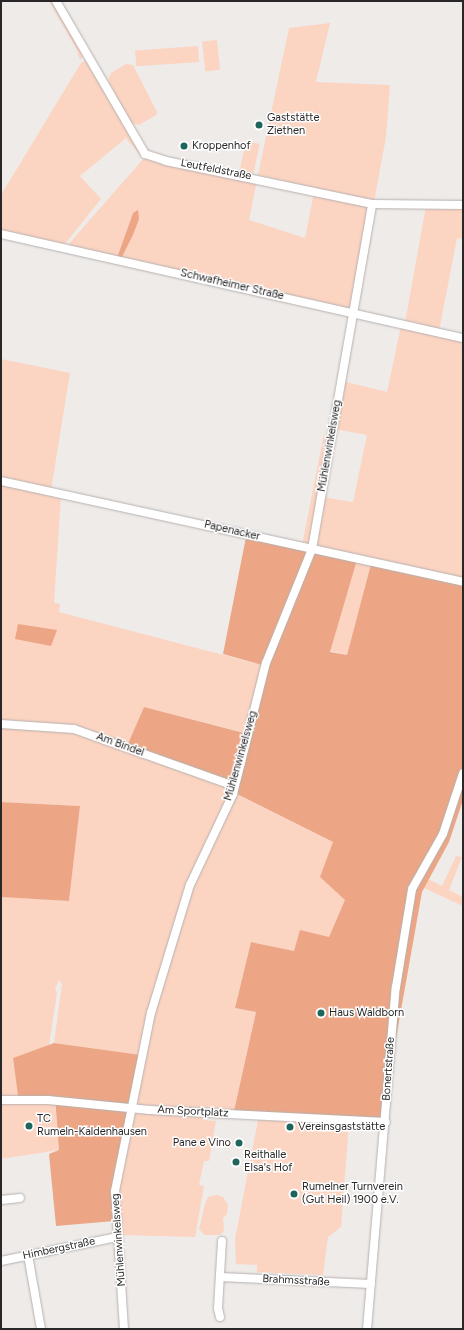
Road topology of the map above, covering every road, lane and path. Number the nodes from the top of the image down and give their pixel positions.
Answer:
1 (56, 1) edge
2 (372, 204) junction
3 (463, 205) edge
4 (1, 234) edge
5 (352, 312) junction
6 (463, 338) edge
7 (1, 481) edge
8 (312, 549) junction
9 (463, 582) edge
10 (1, 724) edge
11 (463, 773) edge
12 (234, 786) junction
13 (1, 1100) edge
14 (133, 1108) junction
15 (386, 1122) junction
16 (20, 1198) dead end
17 (1, 1200) edge
18 (117, 1237) junction
19 (222, 1241) dead end
20 (28, 1256) junction
21 (1, 1261) edge
22 (220, 1277) junction
23 (371, 1284) junction
24 (220, 1317) dead end
25 (41, 1329) edge
26 (124, 1329) edge
27 (367, 1329) edge

1 - 2 street, Leutfeldstraße
2 - 3 street, Leutfeldstraße
2 - 5 street, Mühlenwinkelsweg
4 - 5 street, Schwafheimer Straße
5 - 6 street, Schwafheimer Straße
5 - 8 street, Mühlenwinkelsweg
7 - 8 street, Papenacker
8 - 9 street, Papenacker
8 - 12 street, Mühlenwinkelsweg
10 - 12 street, Am Bindel
11 - 15 street, Bonertstraße
12 - 14 street, Mühlenwinkelsweg
13 - 14 street, Am Sportplatz
14 - 15 street, Am Sportplatz
14 - 18 street, Mühlenwinkelsweg
15 - 23 street, Bonertstraße
16 - 17 street
18 - 20 street, Himbergstraße
18 - 26 street, Mühlenwinkelsweg
19 - 22 street
20 - 21 street, Himbergstraße
20 - 25 street
22 - 23 street, Brahmsstraße
22 - 24 street
23 - 27 street, Bonertstraße

